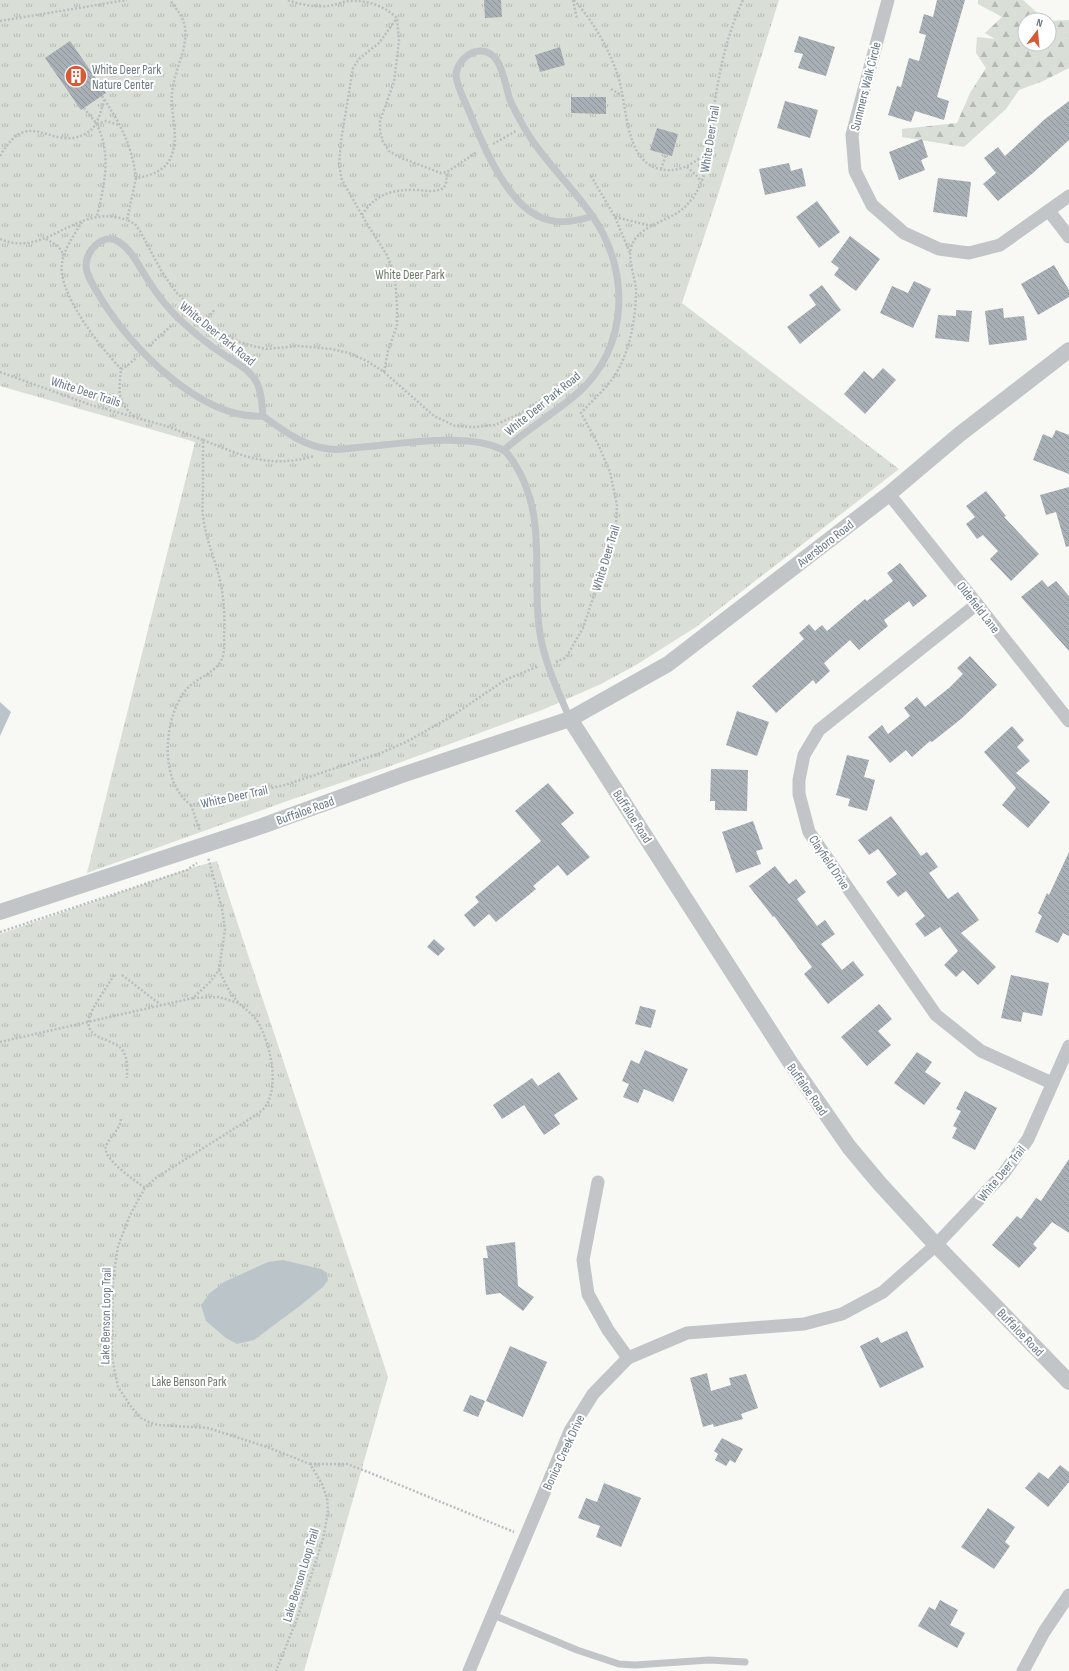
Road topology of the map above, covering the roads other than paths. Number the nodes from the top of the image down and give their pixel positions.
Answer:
1 (888, 0) edge
2 (1069, 196) edge
3 (1049, 211) junction
4 (593, 216) junction
5 (1069, 237) edge
6 (1069, 350) edge
7 (263, 416) junction
8 (504, 450) junction
9 (889, 494) junction
10 (977, 604) junction
11 (570, 719) junction
12 (1069, 722) edge
13 (0, 912) edge
14 (1069, 1046) edge
15 (1052, 1083) junction
16 (598, 1182) dead end
17 (936, 1245) junction
18 (628, 1358) junction
19 (1069, 1382) edge
20 (1069, 1595) edge
21 (493, 1615) junction
22 (745, 1662) dead end
23 (470, 1671) edge
24 (1023, 1671) edge

1 - 3 street, Summers Walk Circle
2 - 3 street, Summers Walk Circle
3 - 5 street
4 - 4 lane, White Deer Park Road
4 - 8 lane, White Deer Park Road
6 - 9 street, Aversboro Road
7 - 7 lane, White Deer Park Road
7 - 8 lane, White Deer Park Road
8 - 11 lane, White Deer Park Road
9 - 10 street, Oldefield Lane
9 - 11 street, Aversboro Road
10 - 12 street, Oldefield Lane
10 - 15 street, Clayfield Drive
11 - 13 street, Buffaloe Road
11 - 17 street, Buffaloe Road
14 - 15 street, White Deer Trail
15 - 17 street, White Deer Trail
16 - 18 street
17 - 18 street, Bonica Creek Drive
17 - 19 street, Buffaloe Road
18 - 21 street, Bonica Creek Drive
20 - 24 street
21 - 22 lane
21 - 23 street, Bonica Creek Drive

